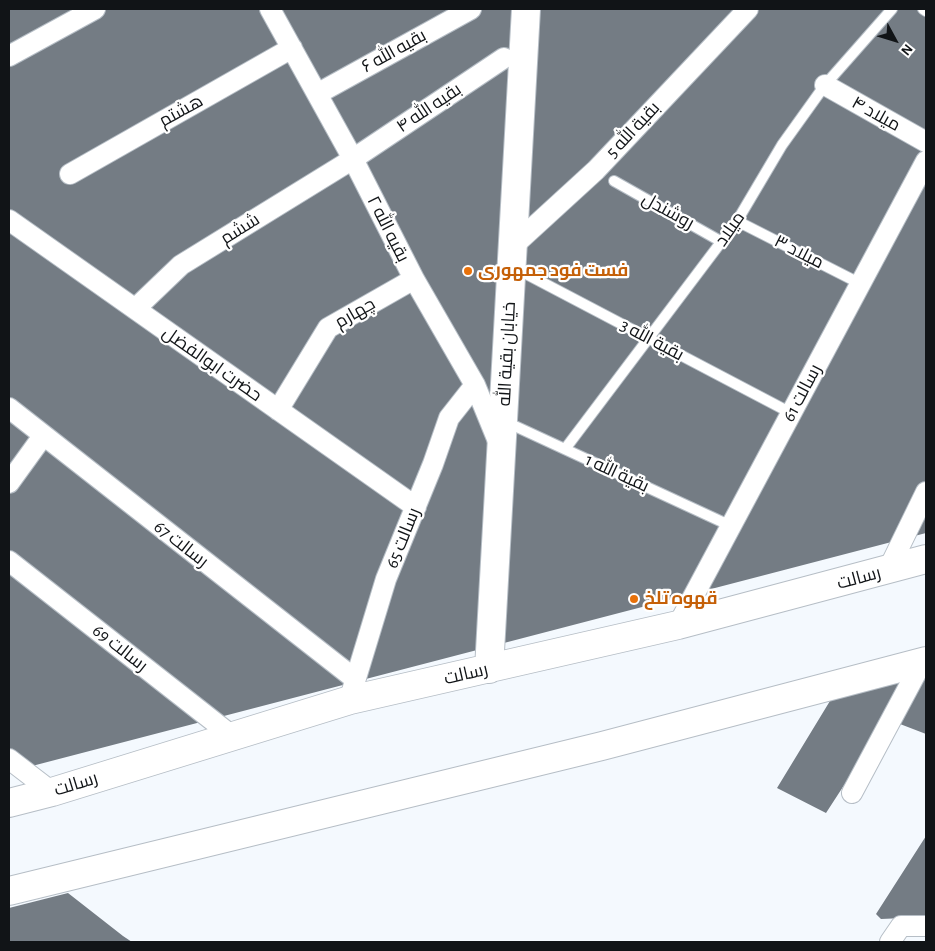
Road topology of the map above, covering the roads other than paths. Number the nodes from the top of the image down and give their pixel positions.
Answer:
1 (95, 9) edge
2 (270, 9) edge
3 (471, 9) edge
4 (526, 9) edge
5 (748, 9) edge
6 (892, 9) edge
7 (923, 9) edge
8 (926, 11) edge
9 (292, 48) junction
10 (9, 56) edge
11 (504, 58) dead end
12 (825, 85) junction
13 (318, 94) junction
14 (926, 142) edge
15 (353, 159) junction
16 (926, 161) edge
17 (70, 174) dead end
18 (614, 181) dead end
19 (9, 220) edge
20 (737, 221) junction
21 (722, 242) junction
22 (512, 256) junction
23 (414, 279) junction
24 (861, 284) junction
25 (135, 309) junction
26 (649, 338) junction
27 (474, 385) junction
28 (9, 408) edge
29 (278, 410) junction
30 (791, 413) junction
31 (503, 421) junction
32 (43, 436) junction
33 (565, 449) junction
34 (502, 451) junction
35 (9, 483) edge
36 (926, 492) edge
37 (416, 507) junction
38 (731, 526) junction
39 (926, 559) edge
40 (9, 561) edge
41 (888, 570) junction
42 (678, 626) junction
43 (924, 662) edge
44 (489, 669) junction
45 (353, 690) junction
46 (231, 735) junction
47 (9, 759) edge
48 (52, 792) junction
49 (852, 792) dead end
50 (9, 802) edge
51 (9, 890) edge
52 (926, 926) edge
53 (890, 942) edge

1 - 10 street
2 - 9 street, بقیه الله ۲
3 - 13 street, بقیه الله ۶
4 - 22 main road, خیابان بقیة الله
5 - 22 street, بقیة الله 5
6 - 12 lane, میلاد
7 - 8 lane
9 - 13 street, بقیه الله ۲
9 - 17 street, هشتم
11 - 15 street, بقیه الله ۴
12 - 14 street, میلاد ۴
12 - 20 lane, میلاد
13 - 15 street, بقیه الله ۲
15 - 23 street, بقیه الله ۲
15 - 25 street, ششم
16 - 24 street, رسالت 61
18 - 21 lane, روشندل
19 - 25 street, حضرت ابوالفضل
20 - 21 lane, میلاد
20 - 24 lane, میلاد ۳
21 - 26 lane, میلاد
22 - 26 lane, بقیة الله 3
22 - 31 main road, خیابان بقیة الله
23 - 27 street, بقیه الله ۲
23 - 29 street, چهارم
24 - 30 street, رسالت 61
25 - 29 street, حضرت ابوالفضل
26 - 30 lane, بقیة الله 3
26 - 33 lane, میلاد
27 - 34 street, بقیه الله ۲
27 - 37 street, رسالت 65
28 - 32 street, رسالت 67
29 - 37 street, حضرت ابوالفضل
30 - 38 street, رسالت 61
31 - 33 lane, بقیة الله 1
31 - 34 main road, خیابان بقیة الله
32 - 35 street
32 - 45 street, رسالت 67
33 - 38 lane, بقیة الله 1
34 - 44 main road, خیابان بقیة الله
36 - 41 street
37 - 45 street, رسالت 65
38 - 42 street, رسالت 61
39 - 41 main road, رسالت
40 - 46 street, رسالت 69
41 - 42 main road, رسالت
42 - 44 main road, رسالت
43 - 49 street
43 - 51 main road
44 - 45 main road, رسالت
45 - 46 main road, رسالت
46 - 48 main road, رسالت
47 - 48 street
48 - 50 main road, رسالت
52 - 53 street

